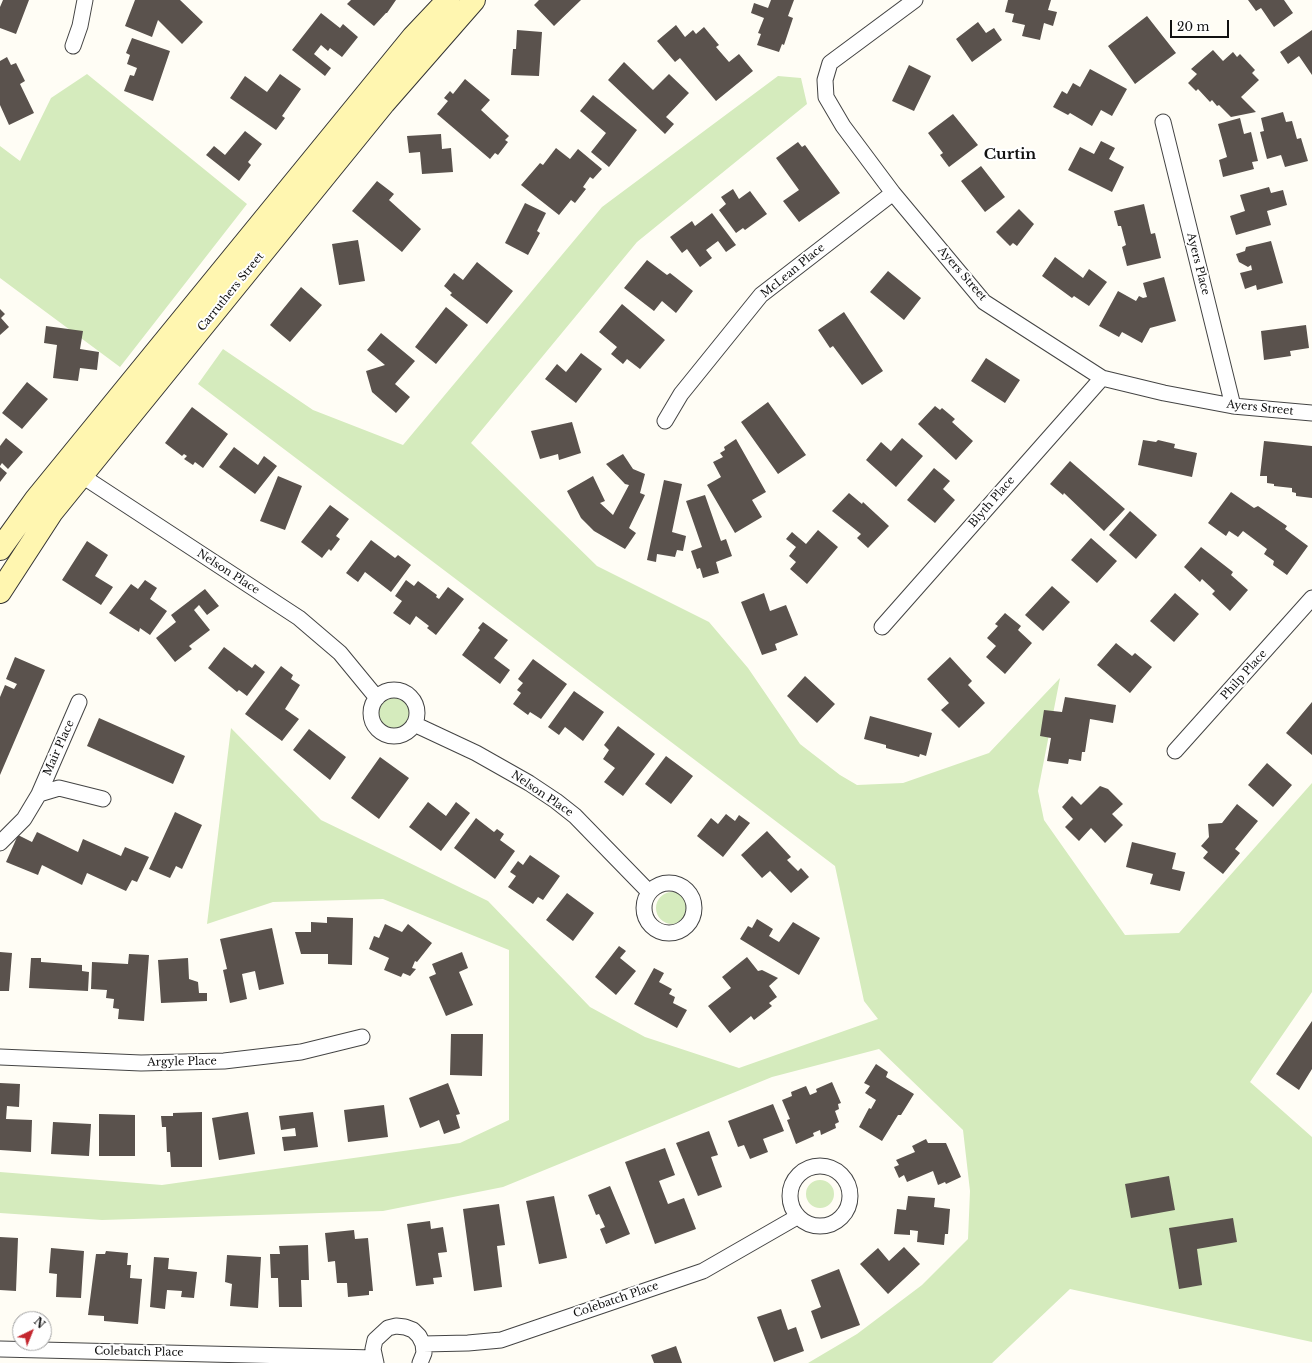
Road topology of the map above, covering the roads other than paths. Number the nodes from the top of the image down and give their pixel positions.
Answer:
1 (85, 0) edge
2 (448, 0) edge
3 (474, 0) edge
4 (915, 0) edge
5 (73, 46) dead end
6 (1163, 122) dead end
7 (893, 193) junction
8 (1102, 378) junction
9 (1233, 406) junction
10 (1312, 413) edge
11 (665, 421) dead end
12 (73, 470) junction
13 (0, 549) edge
14 (0, 592) edge
15 (1312, 598) edge
16 (882, 627) dead end
17 (377, 698) junction
18 (79, 702) dead end
19 (414, 724) junction
20 (1175, 751) dead end
21 (39, 794) junction
22 (103, 799) dead end
23 (0, 843) edge
24 (649, 892) dead end
25 (362, 1036) dead end
26 (0, 1056) edge
27 (797, 1216) junction
28 (423, 1344) junction
29 (0, 1348) edge
30 (375, 1360) edge
31 (420, 1363) edge

1 - 5 street
2 - 12 main road, Carruthers Street
3 - 12 main road, Carruthers Street
4 - 7 street, Ayers Street
6 - 9 street, Ayers Place
7 - 8 street, Ayers Street
7 - 11 street, McLean Place
8 - 9 street, Ayers Street
8 - 16 street, Blyth Place
9 - 10 street, Ayers Street
12 - 13 main road, Carruthers Street
12 - 14 main road, Carruthers Street
12 - 17 street, Nelson Place
15 - 20 street, Philp Place
17 - 19 street
17 - 19 street
18 - 21 street, Mair Place
19 - 24 street, Nelson Place
21 - 22 street, Mair Place
21 - 23 street, Mair Place
25 - 26 street, Argyle Place
27 - 27 street
27 - 28 street, Colebatch Place
28 - 30 street, Colebatch Place
28 - 31 street
29 - 30 street, Colebatch Place

